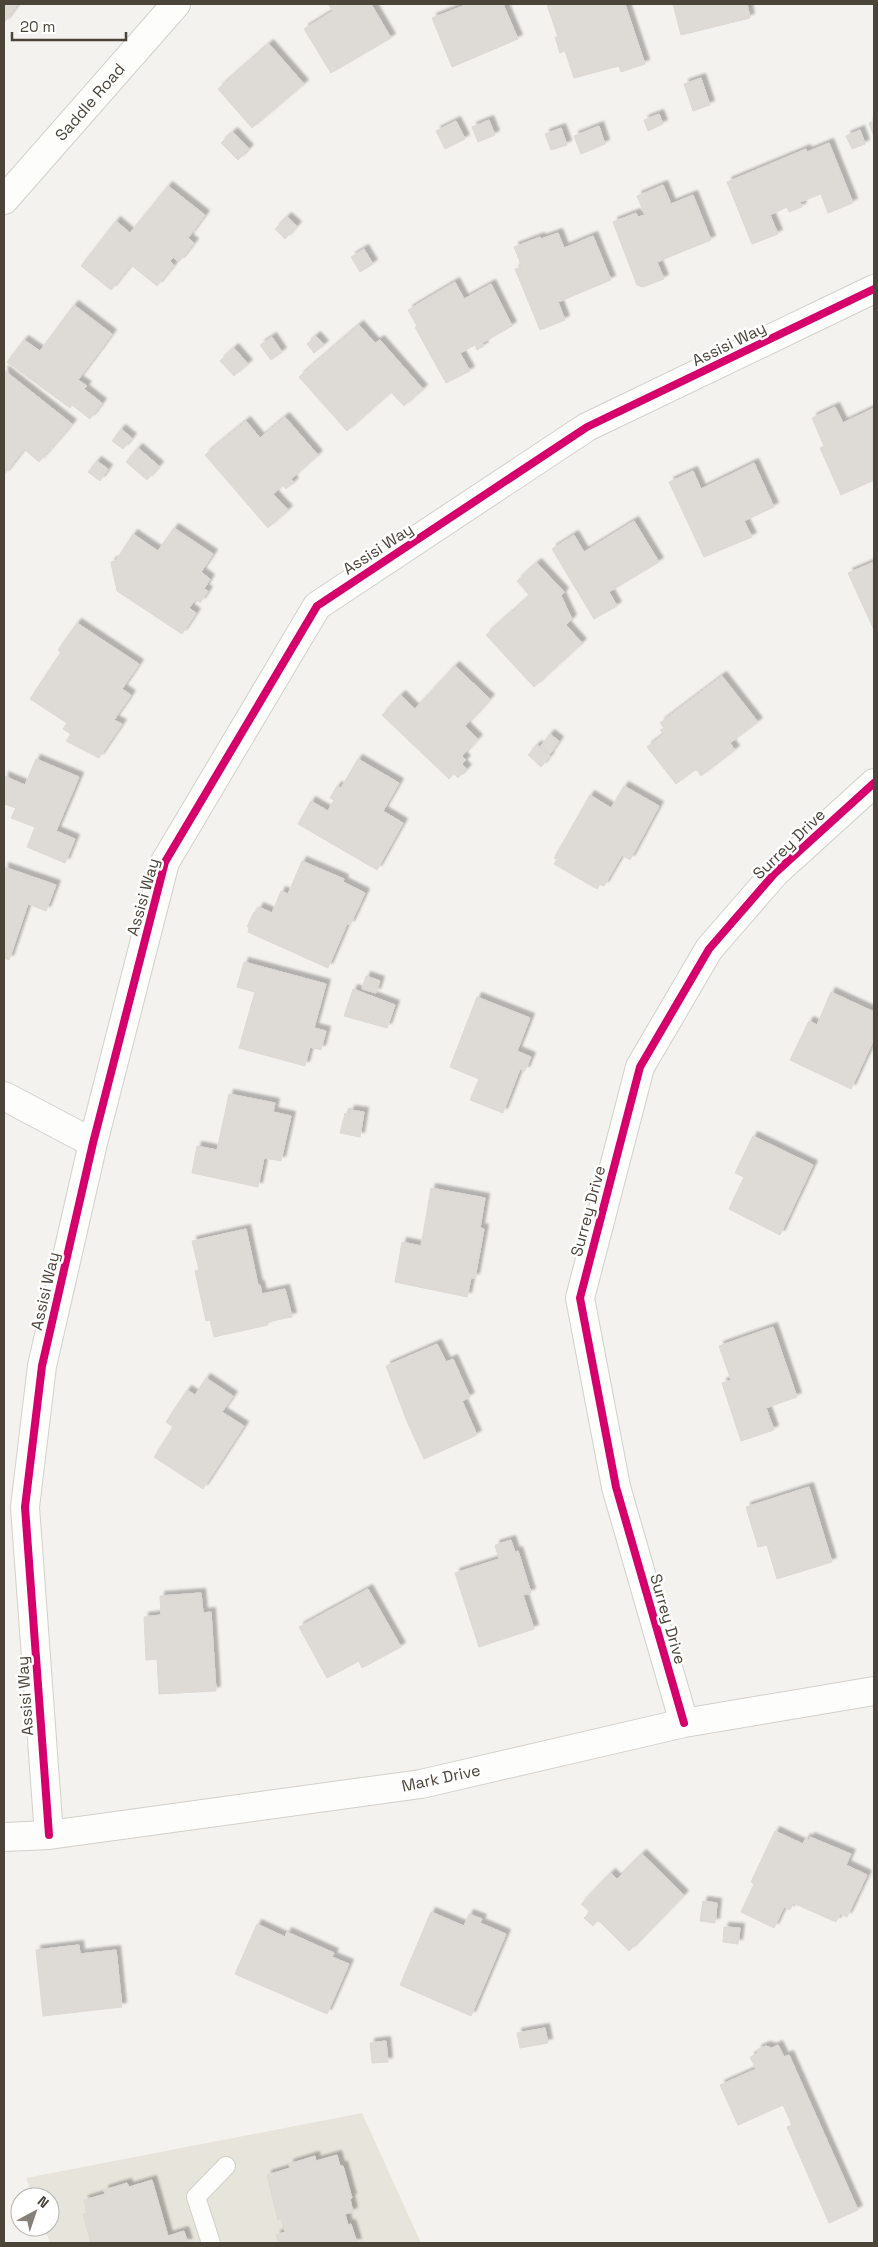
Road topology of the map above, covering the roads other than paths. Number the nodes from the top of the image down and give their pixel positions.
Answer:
1 (176, 4) edge
2 (4, 200) edge
3 (874, 289) edge
4 (874, 783) edge
5 (4, 1096) edge
6 (93, 1143) junction
7 (874, 1691) edge
8 (684, 1723) junction
9 (49, 1835) junction
10 (4, 1837) edge
11 (226, 2166) dead end
12 (211, 2243) edge

1 - 2 street, Saddle Road
3 - 6 street, Assisi Way
4 - 8 street, Surrey Drive
5 - 6 street
6 - 9 street, Assisi Way
7 - 8 street, Mark Drive
8 - 9 street, Mark Drive
9 - 10 street, Mark Drive
11 - 12 lane

